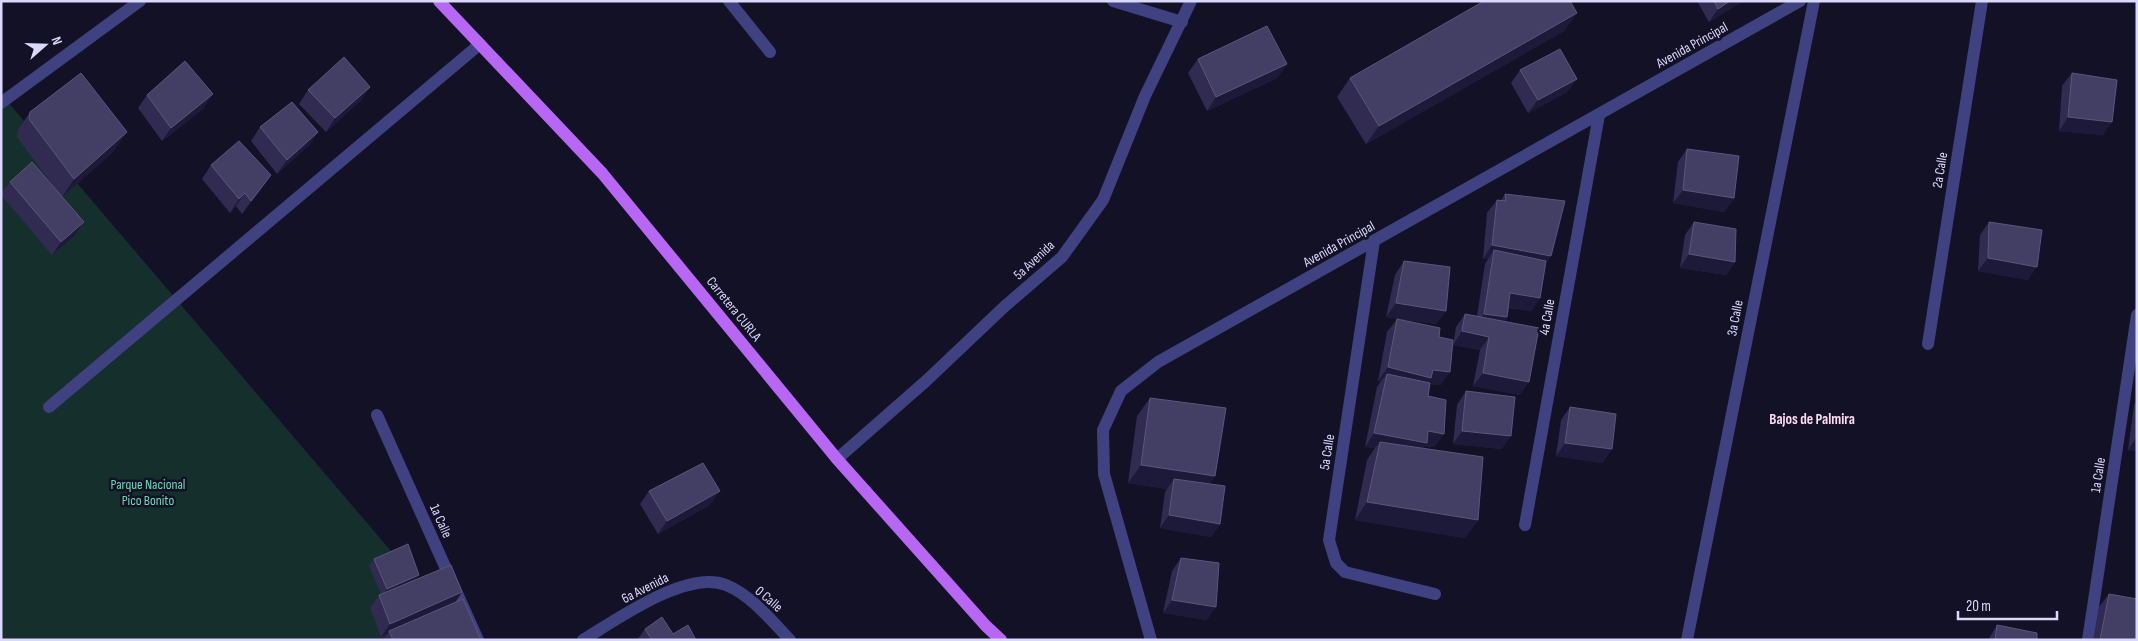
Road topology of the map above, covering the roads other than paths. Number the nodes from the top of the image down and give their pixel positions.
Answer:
1 (140, 1) edge
2 (439, 1) edge
3 (728, 1) edge
4 (1112, 1) edge
5 (1192, 1) edge
6 (1800, 1) edge
7 (1814, 1) edge
8 (1982, 1) edge
9 (1182, 22) junction
10 (480, 44) junction
11 (770, 52) dead end
12 (1, 103) edge
13 (1599, 115) junction
14 (1374, 241) junction
15 (2137, 315) edge
16 (1928, 344) dead end
17 (49, 407) dead end
18 (377, 416) dead end
19 (837, 459) junction
20 (1524, 525) dead end
21 (726, 585) joint
22 (1435, 594) dead end
23 (478, 640) edge
24 (583, 640) edge
25 (790, 640) edge
26 (1002, 640) edge
27 (1150, 640) edge
28 (1687, 640) edge
29 (2088, 640) edge

1 - 12 street
2 - 10 main road, Carretera CURLA
3 - 11 street
4 - 9 street
5 - 9 street, 5a Avenida
6 - 13 street, Avenida Principal
7 - 28 street, 3a Calle
8 - 16 street, 2a Calle
9 - 19 street, 5a Avenida
10 - 17 street
10 - 19 main road, Carretera CURLA
13 - 14 street, Avenida Principal
13 - 20 street, 4a Calle
14 - 22 street, 5a Calle
14 - 27 street, Avenida Principal
15 - 29 street, 1a Calle
18 - 23 street, 1a Calle
19 - 26 main road, Carretera CURLA
21 - 24 street, 6a Avenida
21 - 25 street, 0 Calle

